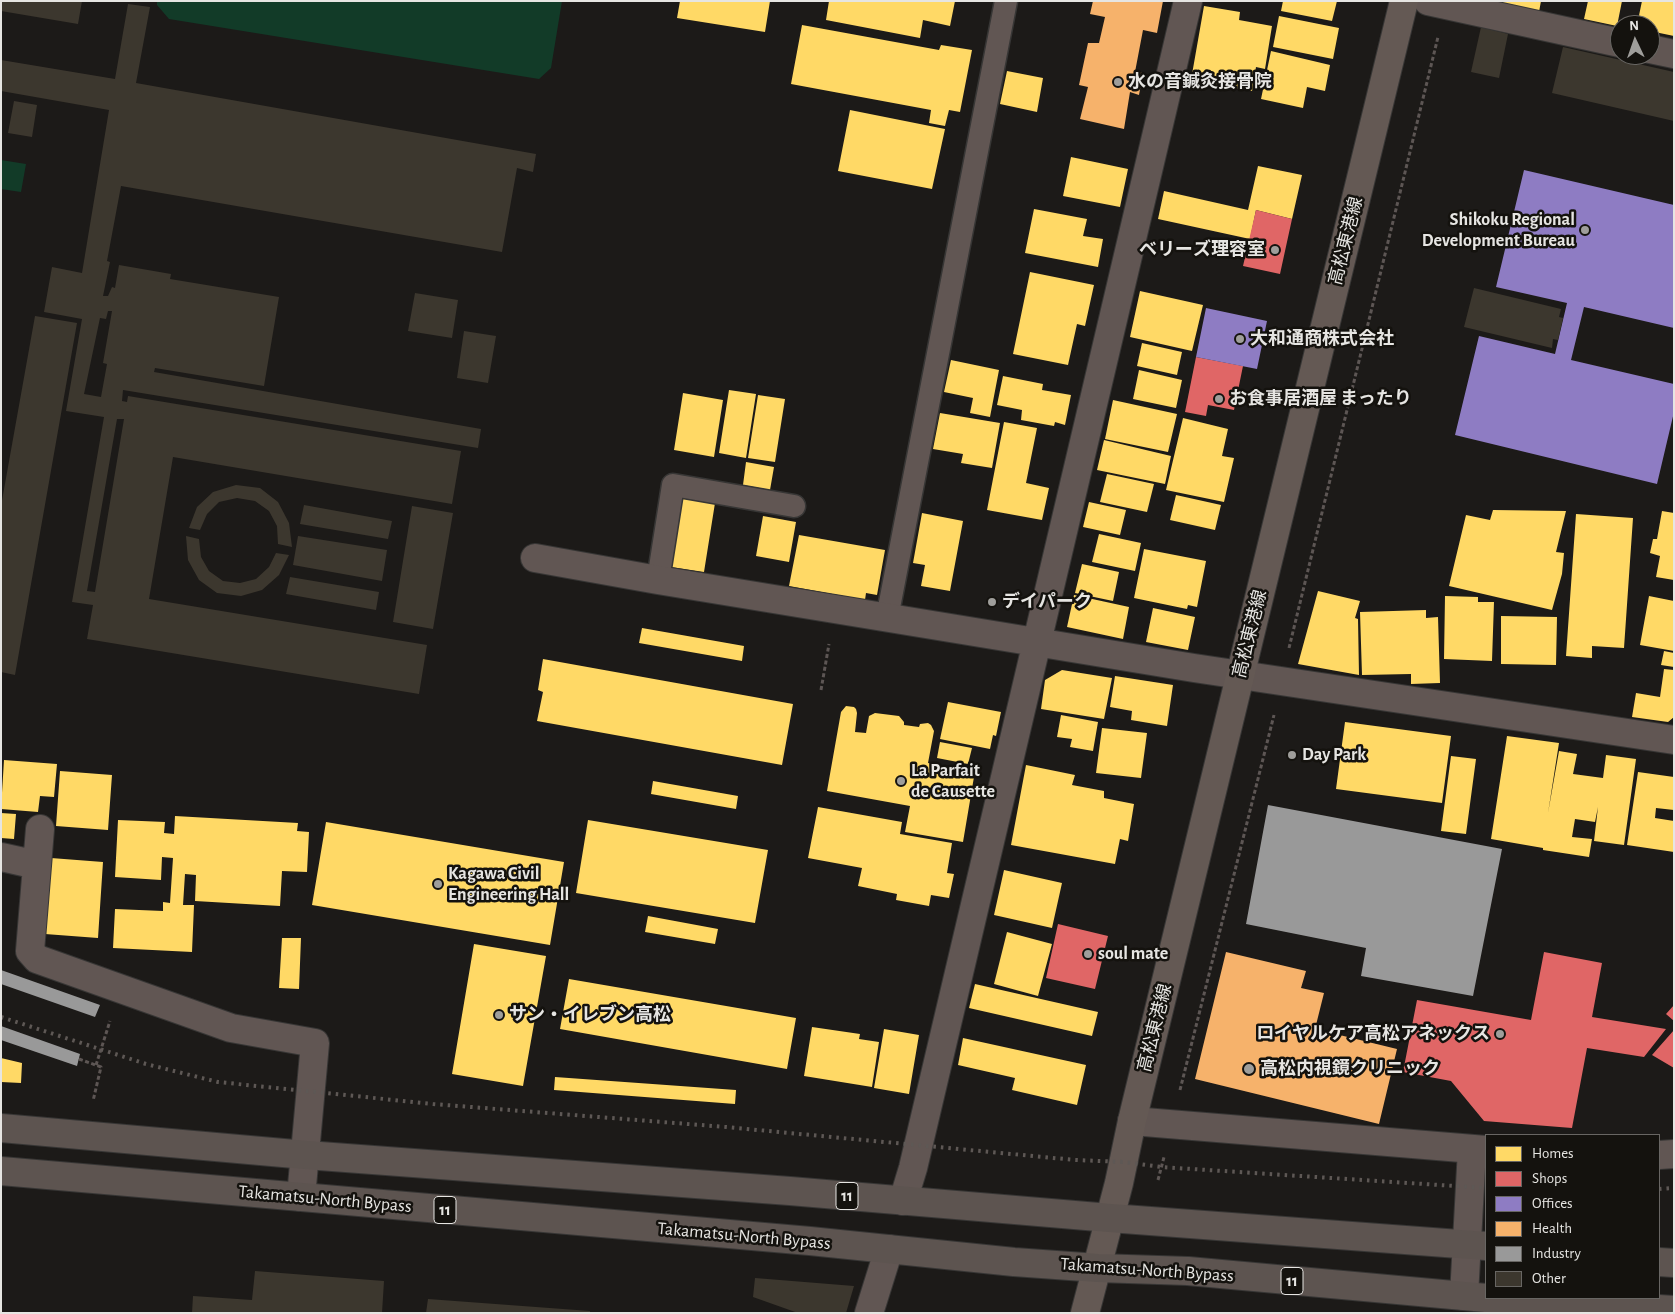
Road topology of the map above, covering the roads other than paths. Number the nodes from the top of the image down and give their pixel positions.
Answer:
1 (1006, 1) edge
2 (1188, 1) edge
3 (1404, 1) edge
4 (1437, 3) edge
5 (1610, 41) edge
6 (1660, 51) edge
7 (1674, 54) edge
8 (794, 506) dead end
9 (535, 558) dead end
10 (658, 580) junction
11 (887, 618) junction
12 (1037, 642) junction
13 (1240, 675) junction
14 (1674, 740) edge
15 (40, 829) dead end
16 (1, 856) edge
17 (37, 865) junction
18 (1132, 1121) junction
19 (1, 1128) edge
20 (1479, 1149) edge
21 (1674, 1154) edge
22 (306, 1155) junction
23 (1660, 1155) edge
24 (1, 1171) edge
25 (301, 1197) junction
26 (903, 1201) junction
27 (1110, 1218) junction
28 (1477, 1245) edge
29 (889, 1249) junction
30 (1660, 1262) edge
31 (1674, 1263) edge
32 (1098, 1268) junction
33 (1479, 1297) edge
34 (1509, 1299) edge
35 (1674, 1310) edge
36 (868, 1313) edge
37 (1085, 1313) edge

1 - 11 lane
2 - 12 street
3 - 13 main road, 高松東港線
4 - 5 street
6 - 7 street
8 - 10 lane
9 - 10 street
10 - 11 street
11 - 12 street
12 - 13 street
12 - 26 street
13 - 14 street
13 - 18 main road, 高松東港線
15 - 17 street
16 - 17 street
17 - 22 street
18 - 20 street
18 - 27 main road, 高松東港線
19 - 22 highway, 11
20 - 28 street
21 - 23 street
22 - 25 street
22 - 26 highway, 11
24 - 25 highway, Takamatsu-North Bypass / 11
25 - 29 highway, Takamatsu-North Bypass / 11
26 - 27 highway, 11
27 - 28 highway, 11
27 - 32 main road, 高松東港線
28 - 33 street
29 - 32 highway, Takamatsu-North Bypass / 11
29 - 36 street
30 - 31 highway
32 - 33 highway, Takamatsu-North Bypass / 11
32 - 37 main road, 高松東港線
34 - 35 highway, Takamatsu-North Bypass / 11

